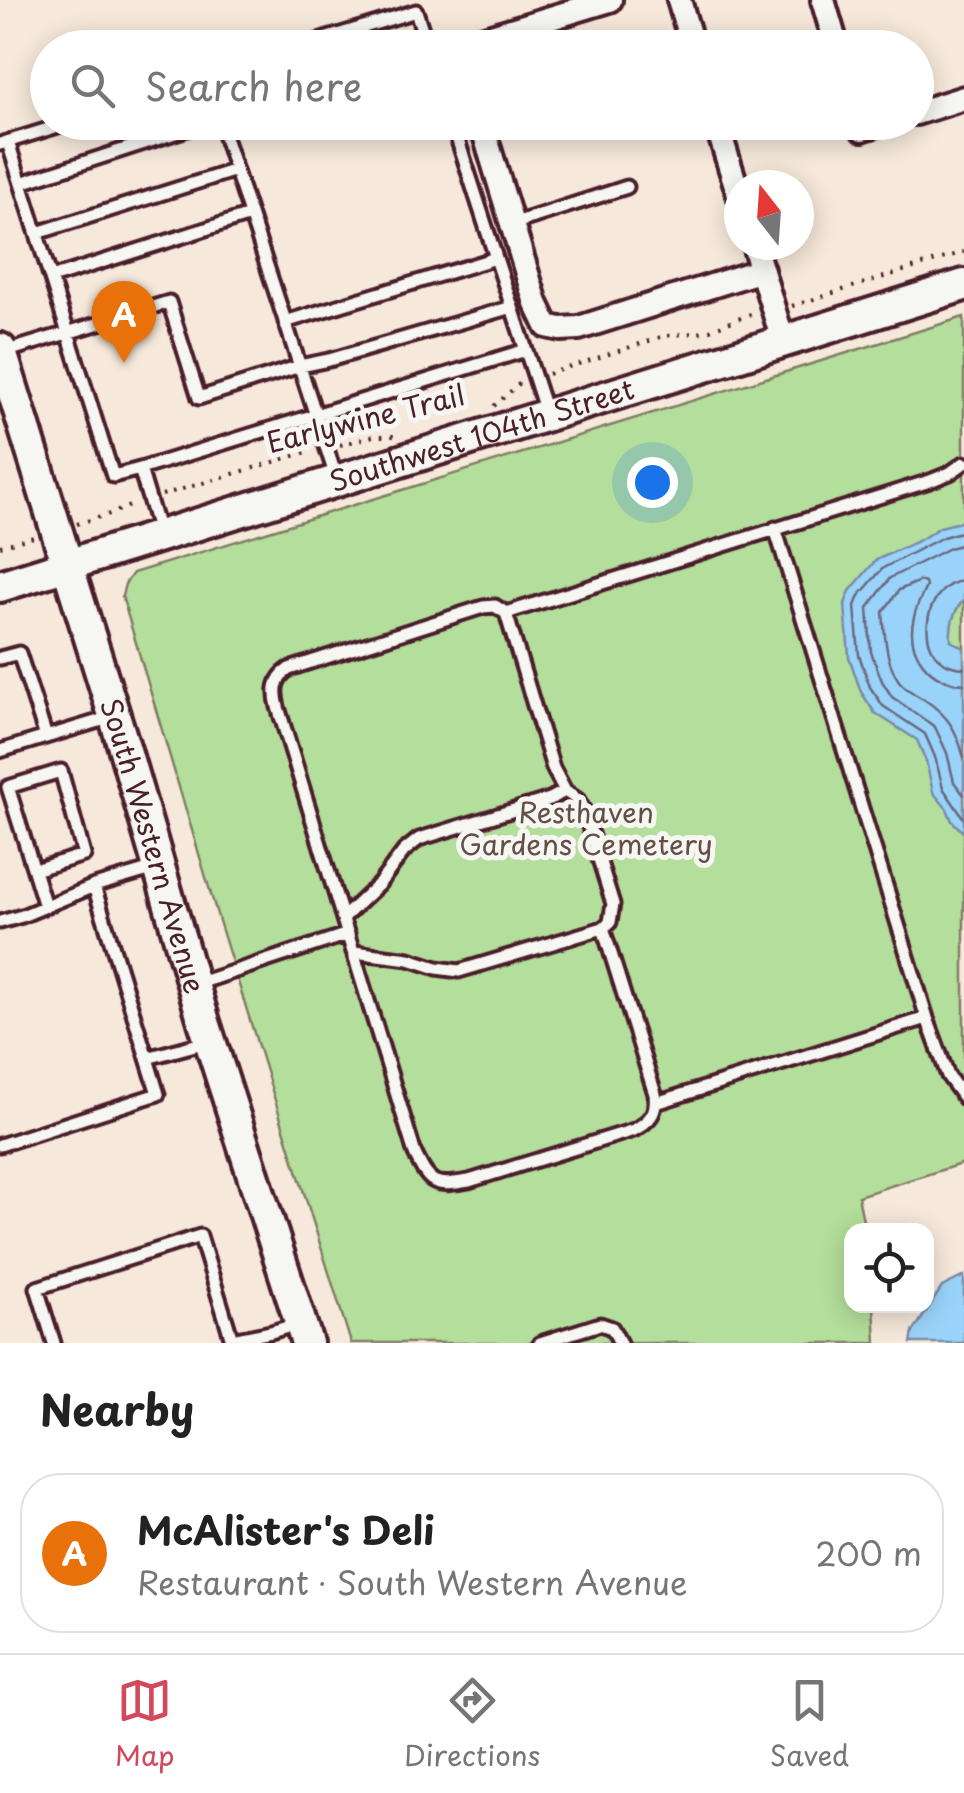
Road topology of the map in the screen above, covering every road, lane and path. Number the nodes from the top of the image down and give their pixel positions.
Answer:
1 (610, 0) edge
2 (678, 0) edge
3 (822, 0) edge
4 (560, 7) edge
5 (354, 30) edge
6 (422, 30) edge
7 (503, 30) edge
8 (687, 30) edge
9 (831, 30) edge
10 (964, 98) edge
11 (934, 107) edge
12 (30, 135) edge
13 (154, 140) edge
14 (226, 140) edge
15 (458, 140) edge
16 (486, 140) edge
17 (722, 140) edge
18 (4, 143) edge
19 (236, 170) junction
20 (731, 170) edge
21 (21, 183) junction
22 (627, 187) dead end
23 (250, 216) junction
24 (512, 224) junction
25 (36, 233) junction
26 (964, 252) edge
27 (496, 258) junction
28 (759, 260) edge
29 (762, 270) junction
30 (51, 278) junction
31 (964, 285) edge
32 (512, 307) junction
33 (773, 308) junction
34 (285, 322) junction
35 (68, 333) junction
36 (784, 342) junction
37 (526, 350) junction
38 (1, 351) edge
39 (300, 366) junction
40 (535, 378) junction
41 (9, 406) edge
42 (494, 406) dead end
43 (317, 416) junction
44 (547, 416) junction
45 (401, 436) dead end
46 (327, 448) junction
47 (964, 463) edge
48 (140, 468) junction
49 (338, 482) junction
50 (149, 498) junction
51 (775, 528) junction
52 (57, 530) junction
53 (160, 536) junction
54 (0, 546) edge
55 (68, 566) junction
56 (0, 586) edge
57 (506, 613) junction
58 (0, 658) edge
59 (114, 716) junction
60 (46, 736) junction
61 (0, 751) edge
62 (4, 788) edge
63 (565, 791) junction
64 (158, 867) junction
65 (34, 870) junction
66 (94, 886) junction
67 (45, 906) junction
68 (343, 918) junction
69 (0, 922) edge
70 (603, 928) junction
71 (348, 934) junction
72 (354, 952) junction
73 (193, 984) junction
74 (927, 1018) junction
75 (210, 1041) junction
76 (147, 1058) junction
77 (964, 1098) edge
78 (656, 1103) junction
79 (0, 1145) edge
80 (304, 1333) edge
81 (233, 1341) edge
82 (54, 1343) edge
83 (540, 1343) edge
84 (620, 1343) edge

1 - 4 street
2 - 8 street
3 - 9 street
4 - 7 street
5 - 6 lane
10 - 11 street
12 - 18 lane
13 - 21 lane
14 - 19 lane
15 - 27 lane
16 - 24 street
17 - 20 street
18 - 21 lane
19 - 23 lane
19 - 25 lane
21 - 25 lane
22 - 24 lane
23 - 30 lane
23 - 34 lane
24 - 29 street
25 - 30 lane
26 - 33 path, Earlywine Trail
27 - 32 lane
27 - 34 lane
28 - 29 street
29 - 33 street
30 - 35 lane
31 - 36 main road, Southwest 104th Street
32 - 37 lane
32 - 39 lane
33 - 36 street
33 - 40 path, Earlywine Trail
34 - 39 lane
35 - 38 lane
35 - 39 lane
35 - 48 lane
36 - 44 main road, Southwest 104th Street
37 - 40 lane
37 - 43 lane
38 - 41 main road, South Western Avenue
39 - 43 lane
40 - 42 path, Earlywine Trail
40 - 44 lane
41 - 52 main road, South Western Avenue
43 - 46 lane
43 - 48 lane
44 - 49 main road, Southwest 104th Street
45 - 46 path, Earlywine Trail
46 - 49 lane
46 - 50 path, Earlywine Trail
47 - 51 lane
48 - 50 lane
49 - 53 main road, Southwest 104th Street
50 - 52 path, Earlywine Trail
50 - 53 lane
51 - 57 lane
51 - 74 lane
52 - 54 path, Earlywine Trail
52 - 55 main road, South Western Avenue
53 - 55 main road, Southwest 104th Street
55 - 56 main road, Southwest 104th Street
55 - 59 main road, South Western Avenue
57 - 63 lane
57 - 68 lane
58 - 60 lane
59 - 60 lane
59 - 64 main road, South Western Avenue
60 - 61 lane
62 - 65 lane
62 - 65 lane
63 - 68 lane
63 - 70 lane
64 - 66 lane
64 - 73 main road, South Western Avenue
65 - 67 lane
66 - 67 lane
66 - 76 lane
67 - 69 lane
68 - 71 lane
70 - 72 lane
70 - 78 lane
71 - 72 lane
71 - 73 lane
72 - 78 lane
73 - 75 main road, South Western Avenue
74 - 77 lane
74 - 78 lane
75 - 76 lane
75 - 80 main road, South Western Avenue
76 - 79 lane
80 - 81 lane
81 - 82 lane
83 - 84 lane

